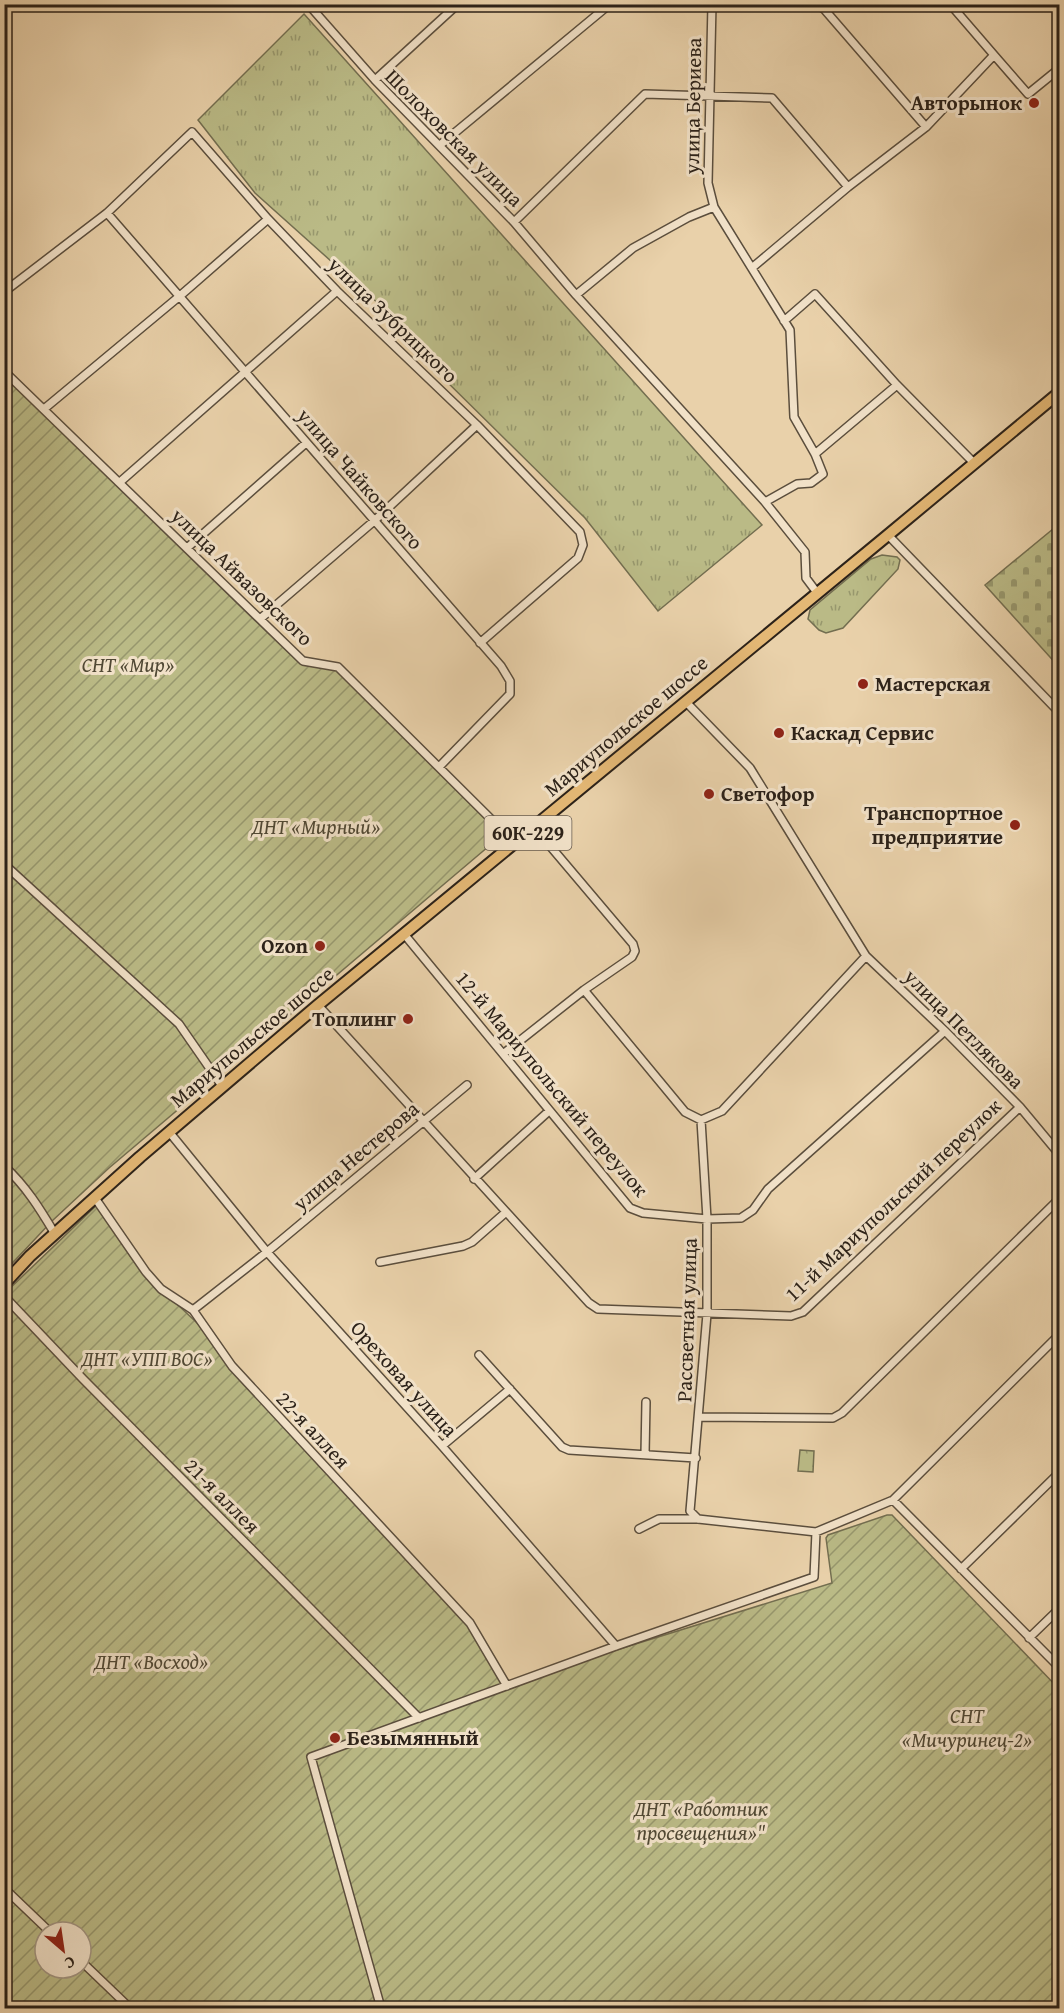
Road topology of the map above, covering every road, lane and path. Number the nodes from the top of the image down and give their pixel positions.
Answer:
1 (458, 4) edge
2 (610, 4) edge
3 (712, 4) edge
4 (813, 4) edge
5 (950, 4) edge
6 (308, 5) edge
7 (994, 55) junction
8 (1059, 68) edge
9 (375, 80) junction
10 (709, 96) junction
11 (926, 127) junction
12 (440, 145) junction
13 (848, 187) junction
14 (714, 207) junction
15 (107, 213) junction
16 (268, 219) junction
17 (514, 222) junction
18 (753, 267) junction
19 (18, 282) junction
20 (4, 285) edge
21 (337, 291) junction
22 (4, 292) edge
23 (181, 295) junction
24 (576, 295) junction
25 (784, 321) junction
26 (4, 371) edge
27 (246, 371) junction
28 (897, 385) junction
29 (1059, 392) edge
30 (44, 409) junction
31 (477, 425) junction
32 (306, 443) junction
33 (815, 454) junction
34 (974, 463) junction
35 (120, 482) junction
36 (765, 502) junction
37 (374, 521) junction
38 (888, 535) junction
39 (187, 548) junction
40 (818, 594) junction
41 (260, 619) junction
42 (480, 643) junction
43 (686, 702) junction
44 (1059, 713) edge
45 (439, 767) junction
46 (534, 827) junction
47 (515, 843) junction
48 (4, 864) edge
49 (404, 934) junction
50 (866, 956) junction
51 (584, 990) junction
52 (318, 1005) junction
53 (945, 1031) junction
54 (503, 1054) junction
55 (466, 1085) dead end
56 (222, 1086) junction
57 (1020, 1107) junction
58 (549, 1111) junction
59 (702, 1120) junction
60 (423, 1122) junction
61 (170, 1133) junction
62 (1059, 1155) edge
63 (4, 1166) edge
64 (474, 1179) junction
65 (95, 1198) junction
66 (1059, 1198) edge
67 (505, 1213) junction
68 (707, 1220) junction
69 (55, 1234) junction
70 (267, 1252) junction
71 (380, 1262) dead end
72 (4, 1284) edge
73 (4, 1296) edge
74 (193, 1311) junction
75 (708, 1314) junction
76 (1059, 1334) edge
77 (479, 1355) dead end
78 (510, 1389) junction
79 (646, 1402) dead end
80 (699, 1417) junction
81 (442, 1446) junction
82 (645, 1454) junction
83 (696, 1458) junction
84 (1059, 1472) edge
85 (893, 1500) junction
86 (698, 1520) junction
87 (639, 1529) dead end
88 (816, 1532) junction
89 (961, 1569) junction
90 (1059, 1608) edge
91 (1029, 1638) junction
92 (616, 1646) junction
93 (1059, 1668) edge
94 (507, 1686) junction
95 (419, 1718) junction
96 (4, 1888) edge
97 (37, 1920) edge
98 (93, 1973) edge
99 (130, 2008) edge
100 (381, 2008) edge

1 - 9 street
2 - 12 street
3 - 10 street, улица Бериева
4 - 11 street
5 - 7 street
6 - 9 street, Шолоховская улица
7 - 8 street
7 - 11 street
9 - 12 street, Шолоховская улица
10 - 13 street
10 - 14 street, улица Бериева
10 - 17 street
11 - 13 street
12 - 17 street, Шолоховская улица
13 - 18 street
14 - 18 street
14 - 24 street
15 - 16 street, улица Зубрицкого
15 - 19 street
15 - 23 street, улица Чайковского
16 - 21 street, улица Зубрицкого
16 - 23 street
17 - 24 street, Шолоховская улица
18 - 25 street
19 - 20 street
19 - 22 street
21 - 27 street
21 - 31 street, улица Зубрицкого
23 - 27 street, улица Чайковского
23 - 30 street
24 - 36 street, Шолоховская улица
25 - 28 street
25 - 33 street
26 - 30 street, улица Айвазовского
27 - 32 street, улица Чайковского
27 - 35 street
28 - 33 street
28 - 34 street
29 - 34 main road, Мариупольское шоссе / 60К-229
30 - 35 street, улица Айвазовского
31 - 37 street
31 - 42 street, улица Зубрицкого
32 - 37 street, улица Чайковского
32 - 39 street
33 - 36 street
34 - 38 main road, Мариупольское шоссе / 60К-229
35 - 39 street, улица Айвазовского
36 - 40 street, Шолоховская улица
37 - 41 street
37 - 42 street, улица Чайковского
38 - 40 main road, Мариупольское шоссе / 60К-229
38 - 44 street
39 - 41 street, улица Айвазовского
40 - 43 main road, Мариупольское шоссе / 60К-229
41 - 45 street, улица Айвазовского
42 - 45 street, улица Чайковского
43 - 46 main road, Мариупольское шоссе / 60К-229
43 - 50 street, улица Петлякова
45 - 47 street, улица Айвазовского
46 - 47 main road, Мариупольское шоссе / 60К-229
46 - 51 street
47 - 49 main road, Мариупольское шоссе / 60К-229
48 - 56 street
49 - 52 main road, Мариупольское шоссе / 60К-229
49 - 54 street, 12-й Мариупольский переулок
50 - 53 street, улица Петлякова
50 - 59 street
51 - 54 street
51 - 59 street
52 - 56 main road, Мариупольское шоссе / 60К-229
52 - 60 street, 11-й Мариупольский переулок
53 - 57 street, улица Петлякова
53 - 68 street, 12-й Мариупольский переулок
54 - 58 street, 12-й Мариупольский переулок
55 - 60 street, улица Нестерова
56 - 61 main road, Мариупольское шоссе / 60К-229
57 - 62 street, улица Петлякова
57 - 75 street, 11-й Мариупольский переулок
58 - 64 street
58 - 68 street, 12-й Мариупольский переулок
59 - 68 street, Рассветная улица
60 - 64 street, 11-й Мариупольский переулок
60 - 70 street, улица Нестерова
61 - 65 main road, Мариупольское шоссе / 60К-229
61 - 70 street, Ореховая улица
63 - 69 street
64 - 67 street, 11-й Мариупольский переулок
65 - 69 main road, Мариупольское шоссе / 60К-229
65 - 74 street, 22-я аллея
66 - 80 street
67 - 71 street
67 - 75 street, 11-й Мариупольский переулок
68 - 75 street, Рассветная улица
69 - 72 main road, Мариупольское шоссе / 60К-229
70 - 74 street, улица Нестерова
70 - 81 street, Ореховая улица
73 - 95 street, 21-я аллея
74 - 94 street, 22-я аллея
75 - 80 street, Рассветная улица
76 - 85 street
77 - 78 street
78 - 81 street
78 - 82 street
79 - 82 street
80 - 83 street, Рассветная улица
81 - 92 street, Ореховая улица
82 - 83 street
83 - 86 street, Рассветная улица
84 - 89 street
85 - 88 street
85 - 89 street
86 - 87 street
86 - 88 street
88 - 92 street
89 - 91 street
90 - 91 street
91 - 93 street
92 - 94 street
94 - 95 street
95 - 100 street
96 - 97 street
98 - 99 street

